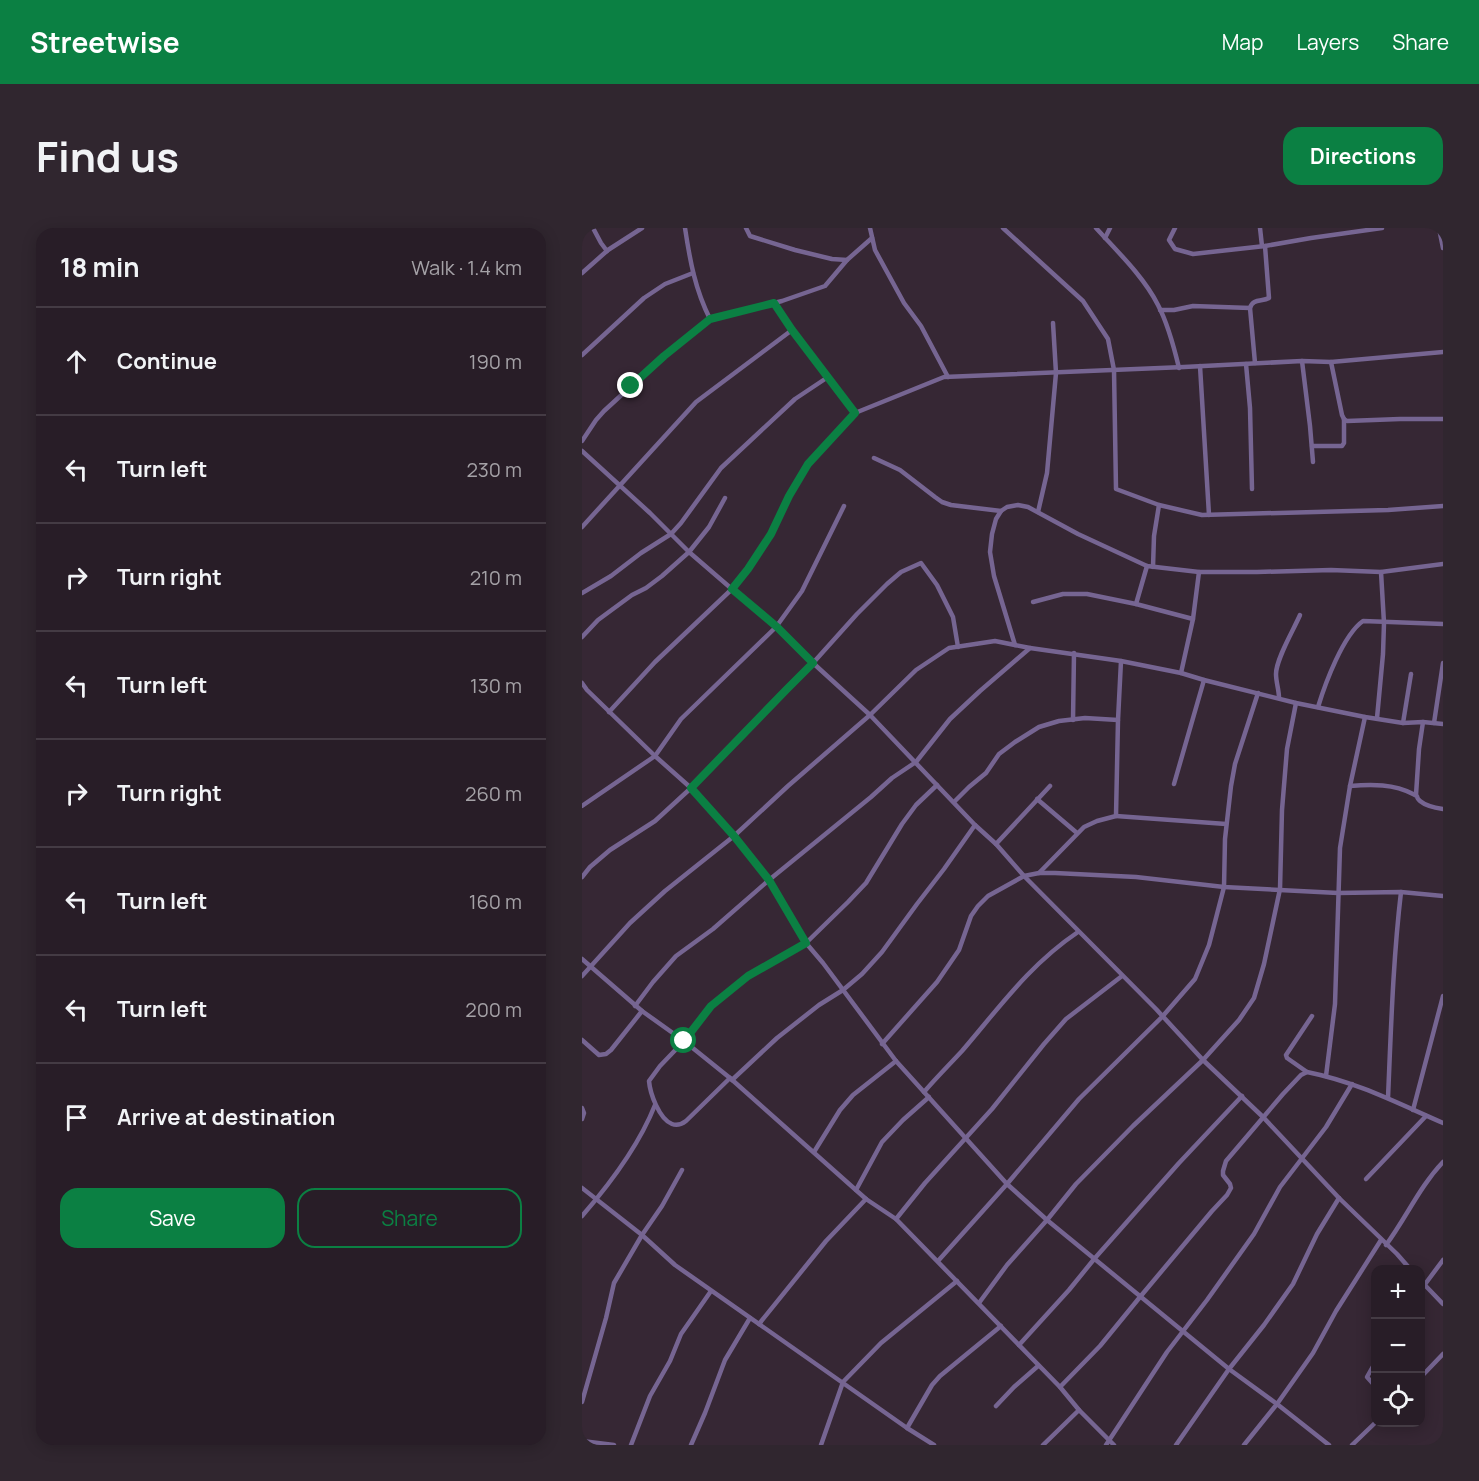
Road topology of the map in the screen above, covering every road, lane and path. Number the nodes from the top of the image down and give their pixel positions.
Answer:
1 (593, 228) edge
2 (642, 228) edge
3 (685, 228) edge
4 (746, 228) edge
5 (870, 228) edge
6 (1004, 228) edge
7 (1096, 228) edge
8 (1110, 228) edge
9 (1175, 228) edge
10 (1260, 228) edge
11 (1382, 228) edge
12 (1439, 228) edge
13 (1349, 230) edge
14 (872, 238) junction
15 (1105, 238) junction
16 (1264, 246) junction
17 (1443, 248) edge
18 (607, 251) junction
19 (847, 260) junction
20 (582, 273) edge
21 (693, 273) junction
22 (774, 303) junction
23 (1250, 308) junction
24 (1160, 310) junction
25 (710, 319) junction
26 (1053, 323) dead end
27 (792, 330) junction
28 (1443, 351) edge
29 (582, 355) edge
30 (1302, 361) junction
31 (1331, 362) junction
32 (1256, 363) junction
33 (1246, 364) junction
34 (1200, 366) junction
35 (1179, 368) junction
36 (1113, 370) junction
37 (1056, 373) junction
38 (828, 377) junction
39 (948, 377) junction
40 (855, 413) junction
41 (1344, 419) junction
42 (1443, 419) edge
43 (582, 441) edge
44 (1312, 446) junction
45 (582, 451) edge
46 (874, 458) dead end
47 (1313, 462) dead end
48 (620, 485) junction
49 (1252, 489) dead end
50 (725, 498) dead end
51 (844, 506) dead end
52 (1159, 506) junction
53 (1443, 506) edge
54 (1001, 511) junction
55 (1038, 512) junction
56 (1209, 515) junction
57 (582, 527) edge
58 (671, 534) junction
59 (689, 552) junction
60 (1443, 564) edge
61 (1150, 566) junction
62 (1199, 572) junction
63 (1381, 572) junction
64 (732, 589) junction
65 (582, 593) edge
66 (1033, 602) dead end
67 (1136, 604) junction
68 (1300, 615) dead end
69 (1193, 620) junction
70 (1384, 623) junction
71 (1443, 624) edge
72 (777, 627) junction
73 (582, 637) edge
74 (1015, 645) junction
75 (958, 647) junction
76 (1030, 648) junction
77 (1074, 653) junction
78 (1121, 661) junction
79 (813, 663) junction
80 (1443, 663) edge
81 (1181, 673) junction
82 (1411, 674) dead end
83 (1204, 680) junction
84 (582, 683) edge
85 (587, 690) junction
86 (1258, 693) junction
87 (582, 695) edge
88 (1279, 698) junction
89 (1296, 703) junction
90 (1318, 707) junction
91 (609, 712) junction
92 (870, 715) junction
93 (1365, 717) junction
94 (1377, 718) junction
95 (1073, 720) junction
96 (1118, 720) junction
97 (1423, 722) junction
98 (1403, 723) junction
99 (1434, 723) junction
100 (1443, 724) edge
101 (655, 756) junction
102 (916, 762) junction
103 (1174, 784) dead end
104 (937, 785) junction
105 (1050, 786) dead end
106 (1350, 786) junction
107 (691, 788) junction
108 (1416, 795) junction
109 (1037, 800) junction
110 (954, 802) junction
111 (582, 806) edge
112 (1443, 809) edge
113 (1116, 816) junction
114 (1226, 824) junction
115 (975, 825) junction
116 (1077, 833) junction
117 (734, 836) junction
118 (996, 844) junction
119 (1040, 873) junction
120 (1024, 876) junction
121 (582, 877) edge
122 (769, 880) junction
123 (1224, 887) junction
124 (1280, 889) junction
125 (1401, 892) junction
126 (1338, 893) junction
127 (1443, 896) edge
128 (1078, 932) junction
129 (806, 943) junction
130 (582, 959) edge
131 (591, 967) junction
132 (582, 976) edge
133 (1122, 976) junction
134 (843, 990) junction
135 (1443, 996) edge
136 (635, 1006) junction
137 (642, 1011) junction
138 (1312, 1016) dead end
139 (1162, 1017) junction
140 (582, 1040) edge
141 (684, 1041) junction
142 (882, 1044) junction
143 (1203, 1060) junction
144 (896, 1061) junction
145 (1307, 1072) junction
146 (1326, 1076) junction
147 (731, 1079) junction
148 (1352, 1084) junction
149 (924, 1092) junction
150 (1242, 1096) junction
151 (928, 1097) junction
152 (1388, 1098) junction
153 (655, 1105) junction
154 (582, 1108) edge
155 (1413, 1110) junction
156 (1426, 1116) junction
157 (1263, 1117) junction
158 (582, 1119) edge
159 (1443, 1123) edge
160 (966, 1139) junction
161 (814, 1152) junction
162 (1303, 1158) junction
163 (1443, 1162) edge
164 (682, 1170) dead end
165 (1366, 1179) dead end
166 (1007, 1184) junction
167 (582, 1188) edge
168 (856, 1190) junction
169 (1339, 1198) junction
170 (596, 1199) junction
171 (866, 1199) junction
172 (582, 1216) edge
173 (896, 1219) junction
174 (1047, 1220) junction
175 (642, 1235) junction
176 (1381, 1240) junction
177 (1386, 1245) junction
178 (1095, 1258) junction
179 (1443, 1260) edge
180 (938, 1261) junction
181 (1407, 1265) edge
182 (957, 1281) junction
183 (1425, 1285) joint
184 (711, 1291) junction
185 (1140, 1297) junction
186 (979, 1303) junction
187 (1443, 1304) edge
188 (750, 1318) junction
189 (759, 1324) junction
190 (1002, 1326) junction
191 (1183, 1331) junction
192 (1019, 1345) junction
193 (1443, 1354) edge
194 (1038, 1366) junction
195 (1229, 1369) junction
196 (1425, 1373) edge
197 (843, 1382) junction
198 (1060, 1387) junction
199 (582, 1402) edge
200 (1277, 1404) junction
201 (996, 1406) dead end
202 (1079, 1410) junction
203 (1371, 1427) edge
204 (907, 1428) junction
205 (582, 1441) edge
206 (1107, 1443) edge
207 (614, 1445) edge
208 (631, 1445) edge
209 (691, 1445) edge
210 (821, 1445) edge
211 (934, 1445) edge
212 (1043, 1445) edge
213 (1114, 1445) edge
214 (1176, 1445) edge
215 (1244, 1445) edge
216 (1329, 1445) edge
217 (1352, 1445) edge

1 - 18 street
2 - 18 street
3 - 21 street
4 - 19 street
5 - 14 street
6 - 36 street
7 - 15 street
8 - 15 street
9 - 16 street
10 - 16 street
11 - 13 street
12 - 17 street
13 - 16 street
14 - 19 street
14 - 39 street
15 - 24 street
16 - 23 street
18 - 20 street
19 - 22 street
21 - 25 street
21 - 29 street
22 - 25 street
22 - 27 street
23 - 24 street
23 - 32 street
24 - 35 street
25 - 43 street
26 - 37 street
27 - 38 street
27 - 48 street
28 - 31 street
30 - 31 street
30 - 32 street
30 - 44 street
31 - 41 street
32 - 33 street
33 - 34 street
33 - 49 street
34 - 35 street
34 - 56 street
35 - 36 street
36 - 37 street
36 - 52 street
37 - 39 street
37 - 55 street
38 - 40 street
38 - 58 street
39 - 40 street
40 - 64 street
41 - 42 street
41 - 44 street
44 - 47 street
45 - 48 street
46 - 54 street
48 - 57 street
48 - 58 street
50 - 59 street
51 - 72 street
52 - 56 street
52 - 61 street
53 - 56 street
54 - 55 street
54 - 74 street
55 - 61 street
58 - 59 street
58 - 65 street
59 - 64 street
59 - 73 street
60 - 63 street
61 - 62 street
61 - 67 street
62 - 63 street
62 - 69 street
63 - 70 street
64 - 72 street
64 - 91 street
66 - 67 street
67 - 69 street
68 - 88 street
69 - 81 street
70 - 71 street
70 - 90 street
70 - 94 street
72 - 79 street
72 - 101 street
74 - 75 street
74 - 76 street
75 - 79 street
75 - 92 street
76 - 77 street
76 - 102 street
77 - 78 street
77 - 95 street
78 - 81 street
78 - 96 street
79 - 92 street
79 - 107 street
80 - 99 street
81 - 83 street
82 - 98 street
83 - 86 street
83 - 103 street
84 - 85 street
85 - 87 street
85 - 91 street
86 - 88 street
86 - 114 street
88 - 89 street
89 - 90 street
89 - 124 street
90 - 93 street
91 - 101 street
92 - 102 street
92 - 117 street
93 - 94 street
93 - 106 street
94 - 98 street
95 - 96 street
95 - 110 street
96 - 113 street
97 - 98 street
97 - 99 street
97 - 108 street
99 - 100 street
101 - 107 street
101 - 111 street
102 - 104 street
102 - 122 street
104 - 110 street
104 - 129 street
105 - 109 street
106 - 108 street
106 - 126 street
107 - 117 street
107 - 121 street
108 - 112 street
109 - 116 street
109 - 118 street
110 - 115 street
113 - 114 street
113 - 116 street
114 - 123 street
115 - 118 street
115 - 134 street
116 - 119 street
117 - 122 street
117 - 131 street
118 - 120 street
119 - 120 street
119 - 123 street
120 - 128 street
120 - 142 street
122 - 129 street
122 - 136 street
123 - 124 street
123 - 139 street
124 - 126 street
124 - 143 street
125 - 126 street
125 - 127 street
125 - 152 street
126 - 146 street
128 - 133 street
128 - 149 street
129 - 134 street
129 - 141 street
130 - 131 street
131 - 132 street
131 - 136 street
133 - 139 street
133 - 160 street
134 - 142 street
134 - 147 street
135 - 155 street
136 - 137 street
137 - 140 street
137 - 141 street
138 - 145 street
139 - 143 street
139 - 166 street
141 - 147 street
141 - 153 street
142 - 144 street
143 - 150 street
143 - 174 street
144 - 149 street
144 - 161 street
145 - 146 street
145 - 157 street
146 - 148 street
147 - 153 street
147 - 161 street
148 - 152 street
148 - 162 street
149 - 151 street
150 - 157 street
150 - 178 street
151 - 160 street
151 - 168 street
152 - 155 street
153 - 170 street
154 - 158 street
155 - 156 street
156 - 159 street
156 - 165 street
157 - 162 street
157 - 185 street
160 - 166 street
160 - 173 street
161 - 168 street
162 - 169 street
162 - 191 street
163 - 177 street
164 - 175 street
166 - 174 street
166 - 180 street
167 - 170 street
168 - 171 street
169 - 176 street
169 - 195 street
170 - 172 street
170 - 175 street
171 - 173 street
171 - 189 street
173 - 180 street
174 - 178 street
174 - 186 street
175 - 184 street
175 - 199 street
176 - 177 street
176 - 200 street
177 - 181 street
178 - 185 street
178 - 192 street
179 - 183 street
180 - 182 street
182 - 186 street
182 - 197 street
183 - 187 street
184 - 188 street
184 - 208 street
185 - 191 street
185 - 198 street
186 - 190 street
188 - 189 street
188 - 209 street
189 - 197 street
190 - 192 street
190 - 204 street
191 - 195 street
191 - 206 street
192 - 194 street
193 - 196 street
194 - 198 street
194 - 201 street
195 - 200 street
195 - 214 street
197 - 204 street
197 - 210 street
198 - 202 street
200 - 215 street
200 - 216 street
202 - 206 street
202 - 212 street
203 - 217 street
204 - 211 street
205 - 207 street
206 - 213 street

